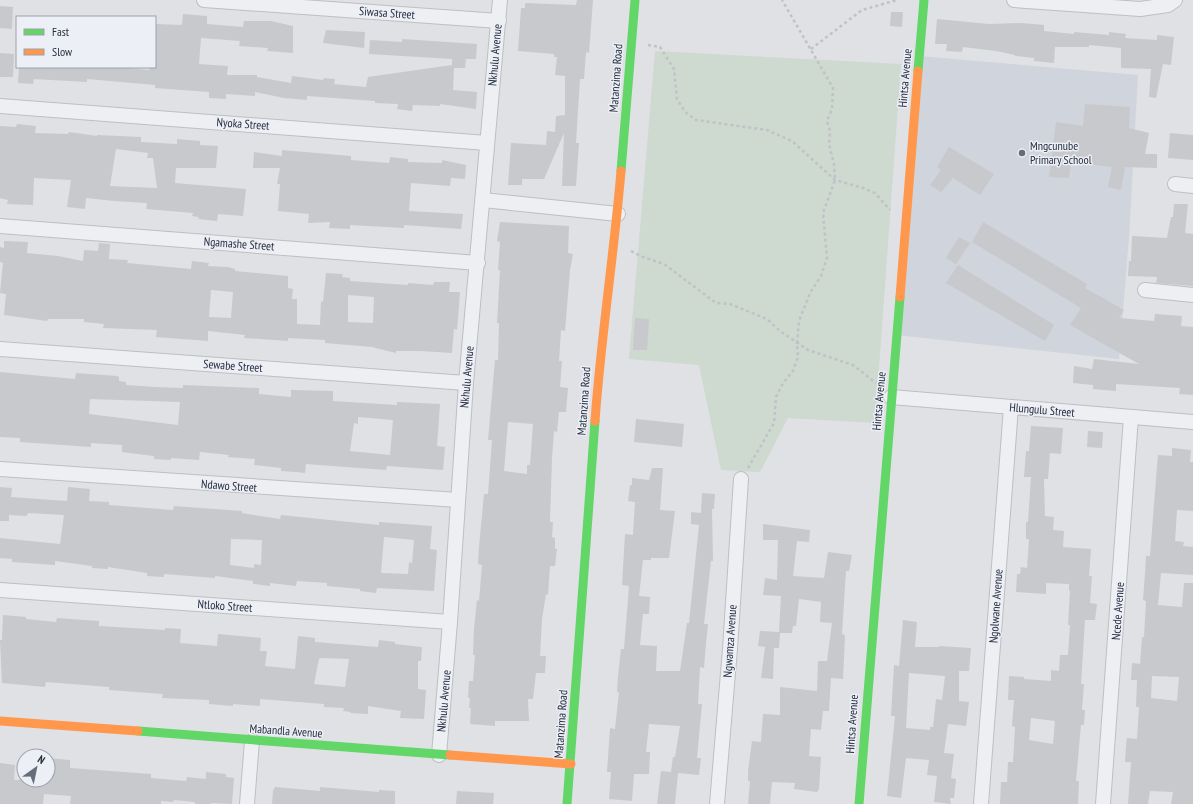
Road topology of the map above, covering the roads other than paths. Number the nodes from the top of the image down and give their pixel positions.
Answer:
1 (204, 0) edge
2 (500, 0) edge
3 (635, 0) edge
4 (924, 0) edge
5 (1014, 0) edge
6 (1175, 0) edge
7 (253, 2) edge
8 (372, 6) edge
9 (499, 21) junction
10 (0, 106) edge
11 (487, 143) junction
12 (1175, 184) dead end
13 (1193, 186) edge
14 (483, 200) junction
15 (618, 214) junction
16 (0, 226) edge
17 (478, 263) junction
18 (1145, 290) dead end
19 (1193, 295) edge
20 (0, 349) edge
21 (466, 382) junction
22 (891, 397) junction
23 (1011, 407) junction
24 (1131, 417) junction
25 (1193, 422) edge
26 (0, 469) edge
27 (741, 479) road end
28 (458, 500) junction
29 (0, 590) edge
30 (450, 622) junction
31 (0, 721) edge
32 (252, 741) junction
33 (439, 755) junction
34 (571, 764) junction
35 (247, 804) edge
36 (568, 804) edge
37 (717, 804) edge
38 (859, 804) edge
39 (981, 804) edge
40 (1103, 804) edge

1 - 7 street, Siwasa Street
2 - 9 street, Nkhulu Avenue
3 - 15 street, Matanzima Road
4 - 22 street, Hintsa Avenue
5 - 6 street
7 - 8 street, Siwasa Street
8 - 9 street, Siwasa Street
9 - 11 street, Nkhulu Avenue
10 - 11 street, Nyoka Street
11 - 14 street, Nkhulu Avenue
12 - 13 street
14 - 15 street
14 - 17 street, Nkhulu Avenue
15 - 34 street, Matanzima Road
16 - 17 street, Ngamashe Street
17 - 21 street, Nkhulu Avenue
18 - 19 street
20 - 21 street, Sewabe Street
21 - 28 street, Nkhulu Avenue
22 - 23 street, Hlungulu Street
22 - 38 street, Hintsa Avenue
23 - 24 street, Hlungulu Street
23 - 39 street, Ngolwane Avenue
24 - 25 street, Hlungulu Street
24 - 40 street, Ncede Avenue
26 - 28 street, Ndawo Street
27 - 37 street, Ngwamza Avenue
28 - 30 street, Nkhulu Avenue
29 - 30 street, Ntloko Street
30 - 33 street, Nkhulu Avenue
31 - 32 street, Mabandla Avenue
32 - 33 street, Mabandla Avenue
32 - 35 street
33 - 34 street, Mabandla Avenue
34 - 36 street, Matanzima Road

